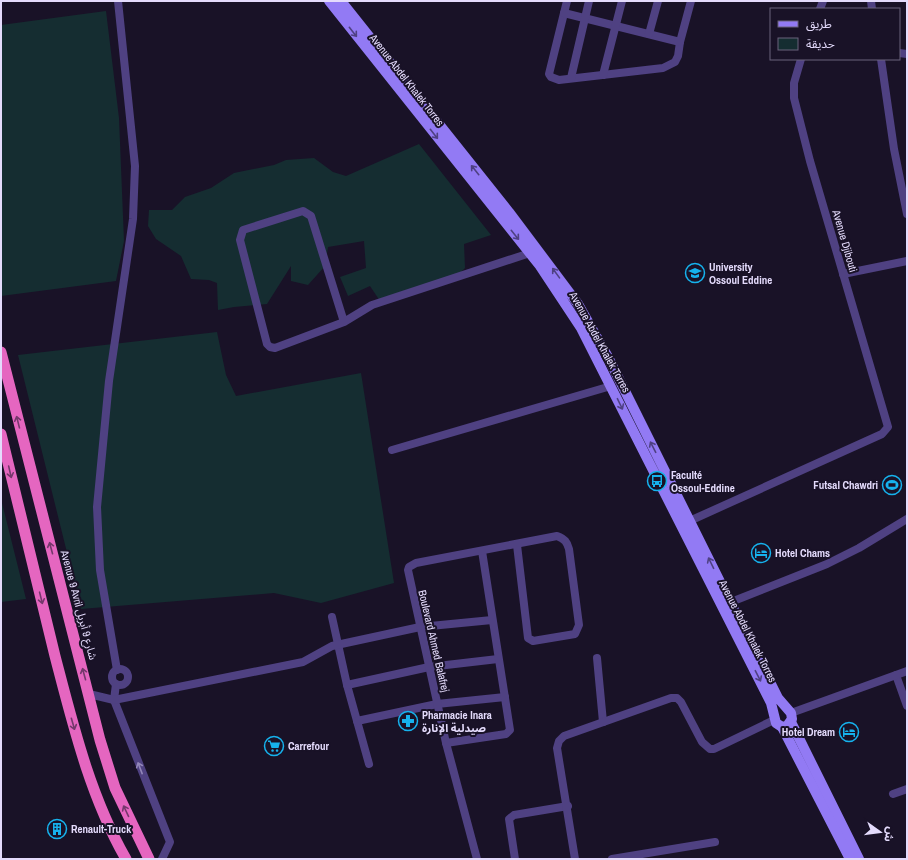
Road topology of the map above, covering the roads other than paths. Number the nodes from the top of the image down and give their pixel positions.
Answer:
1 (118, 1) edge
2 (329, 1) edge
3 (341, 1) edge
4 (567, 1) edge
5 (589, 1) edge
6 (622, 1) edge
7 (658, 1) edge
8 (691, 1) edge
9 (564, 13) junction
10 (585, 18) junction
11 (616, 26) junction
12 (649, 34) junction
13 (680, 42) junction
14 (801, 60) edge
15 (881, 60) edge
16 (603, 75) junction
17 (571, 78) junction
18 (907, 214) edge
19 (530, 253) junction
20 (907, 261) edge
21 (843, 274) junction
22 (344, 322) junction
23 (1, 352) edge
24 (611, 386) junction
25 (1, 434) edge
26 (392, 450) dead end
27 (907, 519) edge
28 (686, 522) junction
29 (517, 545) junction
30 (482, 551) junction
31 (731, 602) junction
32 (332, 617) dead end
33 (492, 620) junction
34 (420, 626) junction
35 (339, 644) junction
36 (597, 658) dead end
37 (498, 659) junction
38 (429, 666) junction
39 (117, 670) junction
40 (907, 671) edge
41 (896, 674) junction
42 (116, 684) junction
43 (125, 684) junction
44 (347, 685) junction
45 (89, 694) junction
46 (132, 696) junction
47 (505, 697) junction
48 (114, 700) junction
49 (437, 704) junction
50 (907, 706) edge
51 (783, 718) junction
52 (357, 721) junction
53 (603, 722) junction
54 (446, 743) junction
55 (369, 764) dead end
56 (907, 789) edge
57 (893, 794) dead end
58 (568, 806) junction
59 (715, 842) dead end
60 (126, 859) edge
61 (149, 859) edge
62 (162, 859) edge
63 (477, 859) edge
64 (515, 859) edge
65 (575, 859) edge
66 (612, 859) edge
67 (850, 859) edge
68 (859, 859) edge

1 - 39 street
2 -> 19 main road, Avenue Abdel Khalek Torres
28 -> 3 main road, Avenue Abdel Khalek Torres
4 - 9 street
5 - 10 street
6 - 11 street
7 - 12 street
8 - 13 street
9 - 10 street
9 - 17 street
10 - 11 street
10 - 17 street
11 - 12 street
11 - 16 street
12 - 13 street
13 - 16 street
14 - 21 street, Avenue Djibouti
15 - 18 street
16 - 17 street
19 - 22 street
19 - 24 main road, Avenue Abdel Khalek Torres
20 - 21 street
21 - 28 street, Avenue Djibouti
22 - 22 street
45 -> 23 highway, Avenue 9 Avril شارع 9 أبريل
24 - 26 street
24 -> 28 main road, Avenue Abdel Khalek Torres
25 -> 60 highway
27 - 31 street
31 -> 28 main road, Avenue Abdel Khalek Torres
28 -> 51 main road, Avenue Abdel Khalek Torres
29 - 29 street
29 - 30 street
30 - 33 street
30 - 34 street, Boulevard Ahmed Balafrej
31 - 51 main road, Avenue Abdel Khalek Torres
32 - 35 street
33 - 34 street
33 - 37 street
34 - 35 street
34 - 38 street, Boulevard Ahmed Balafrej
35 - 44 street
35 - 46 street
36 - 53 street
37 - 38 street
37 - 47 street
38 - 44 street
38 - 49 street, Boulevard Ahmed Balafrej
39 - 42 street
39 - 43 street
40 - 41 street
41 - 50 street
41 - 51 street
42 - 43 street
42 - 48 street
43 - 46 street
44 - 52 street
45 - 48 street
61 -> 45 highway, Avenue 9 Avril شارع 9 أبريل
46 - 48 street
47 - 49 street
47 - 54 street
62 -> 48 street
49 - 52 street
49 - 54 street, Boulevard Ahmed Balafrej
51 - 53 street
51 - 67 main road, Avenue Abdel Khalek Torres
51 - 68 main road, Avenue Abdel Khalek Torres
52 - 55 street
53 - 58 street
54 - 63 street, Boulevard Ahmed Balafrej
56 - 57 street
58 - 64 street
58 - 65 street
59 - 66 street

